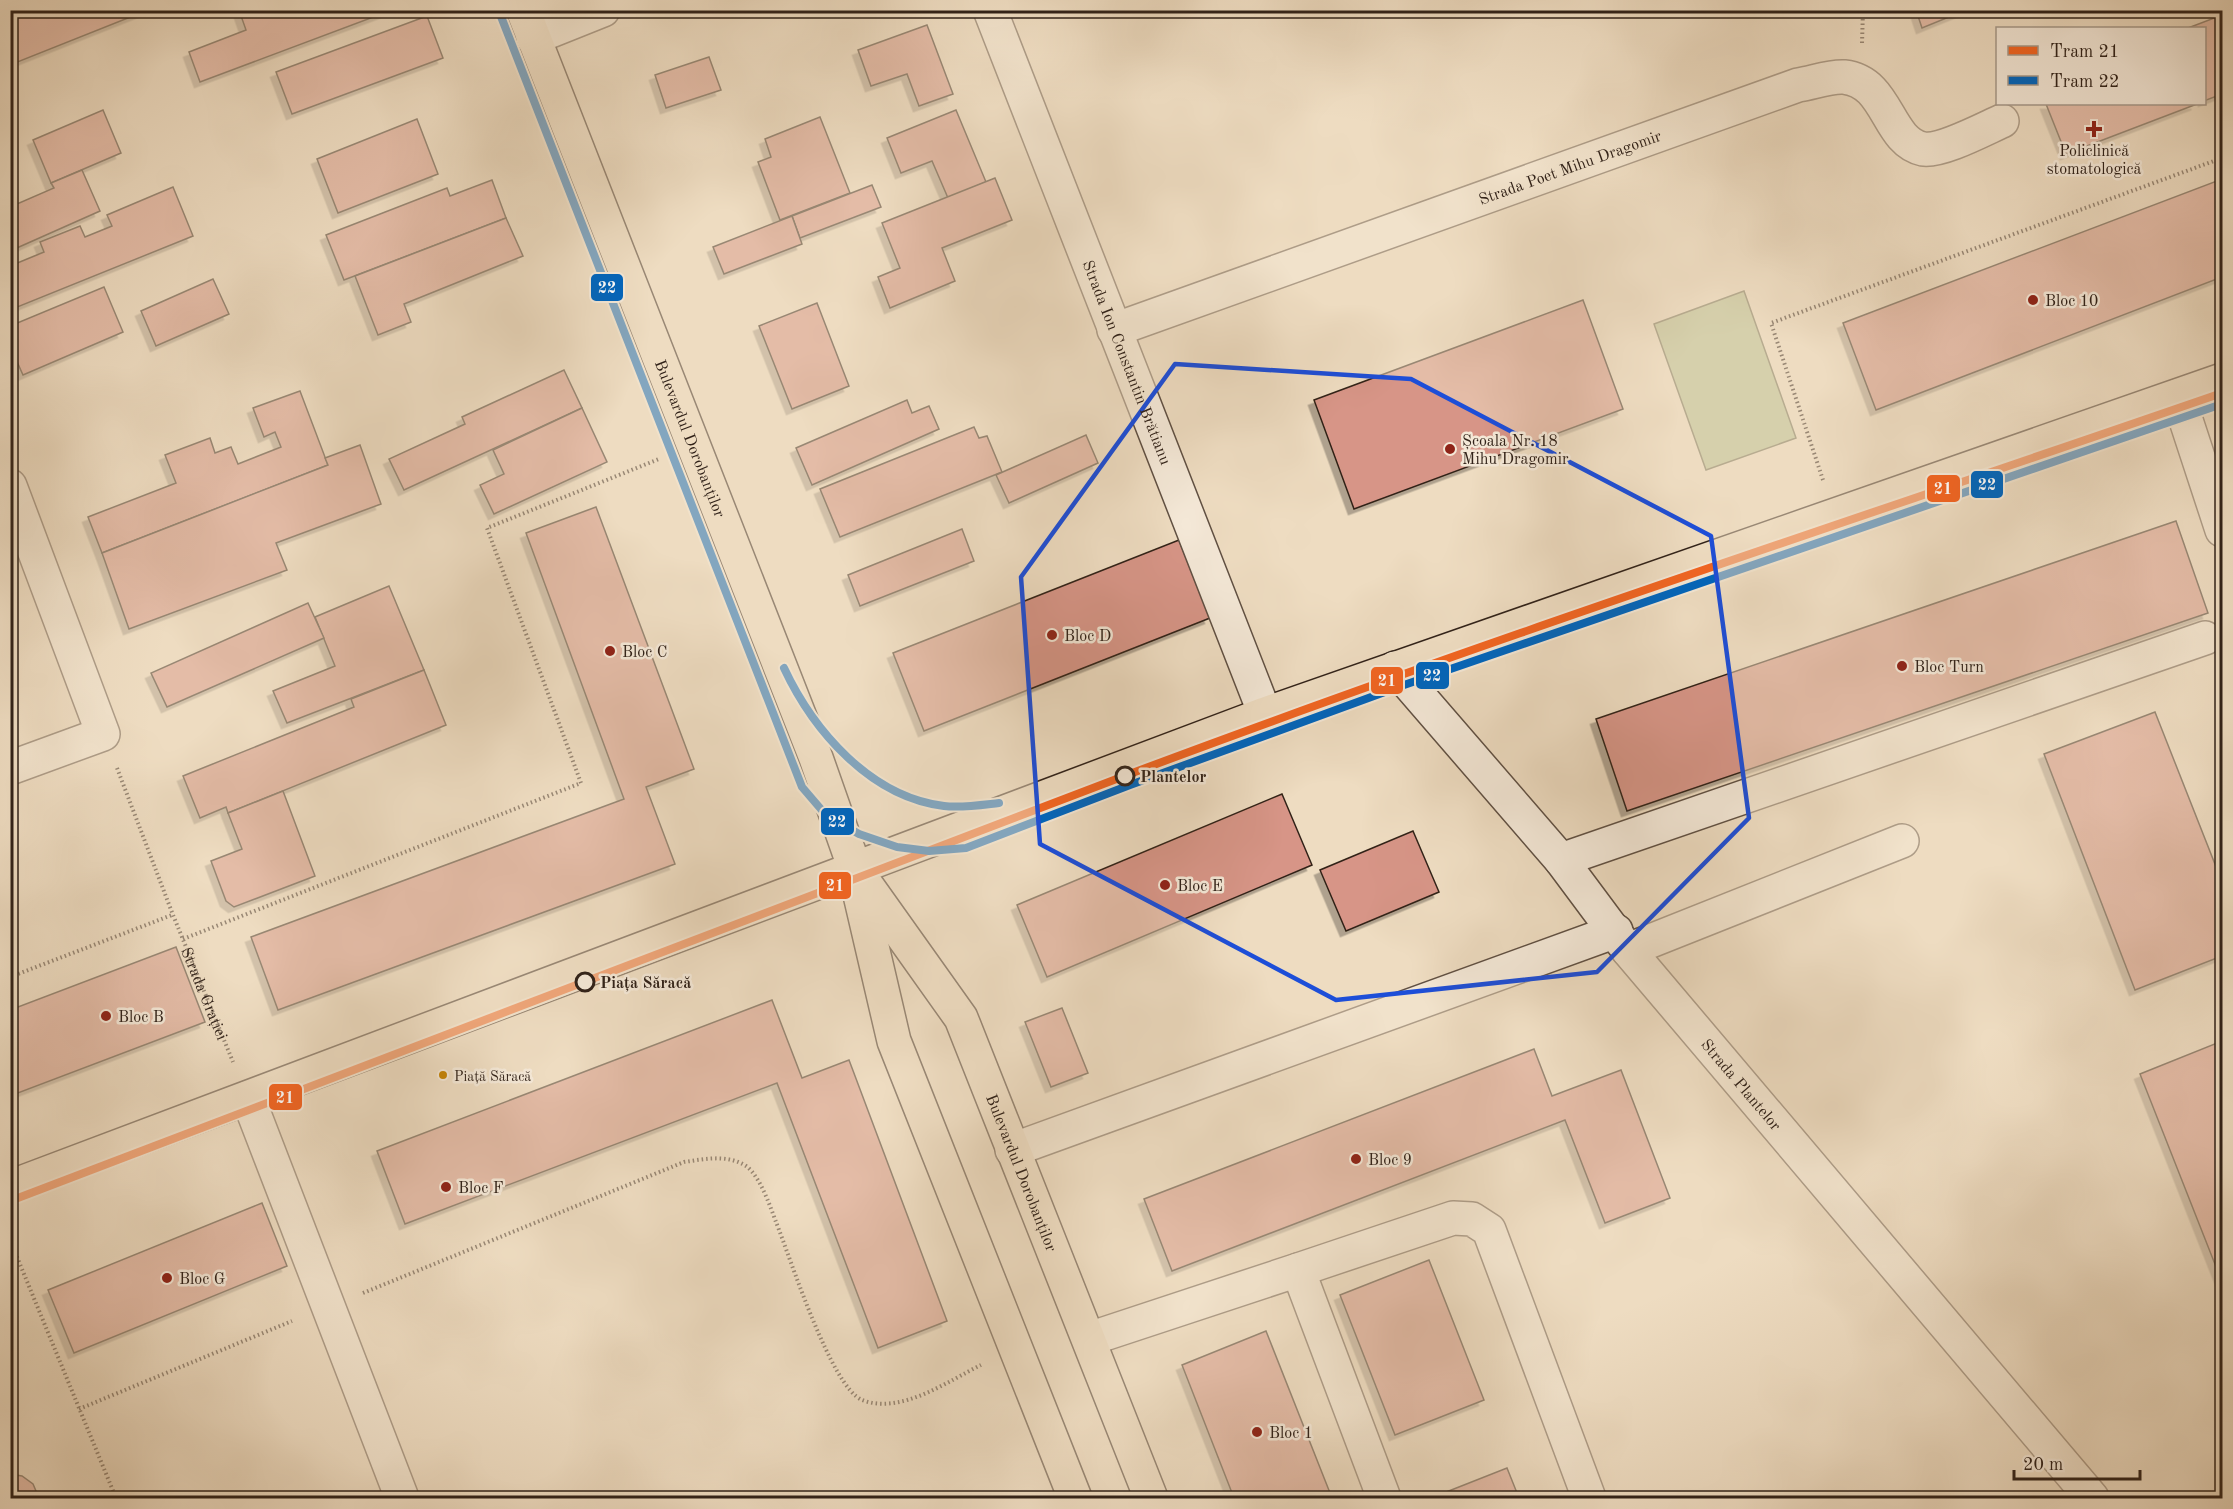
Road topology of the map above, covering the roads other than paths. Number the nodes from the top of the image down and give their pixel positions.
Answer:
1 (603, 10) edge
2 (990, 10) edge
3 (528, 24) edge
4 (2002, 121) dead end
5 (1114, 330) junction
6 (2223, 380) edge
7 (2178, 396) junction
8 (10, 486) edge
9 (2223, 530) edge
10 (2205, 638) dead end
11 (1395, 668) junction
12 (1265, 714) junction
13 (10, 768) edge
14 (1902, 841) dead end
15 (1561, 860) junction
16 (855, 869) junction
17 (1622, 940) junction
18 (248, 1098) junction
19 (1012, 1150) junction
20 (10, 1187) edge
21 (1298, 1270) junction
22 (1089, 1339) junction
23 (402, 1498) edge
24 (1075, 1498) edge
25 (1152, 1498) edge
26 (1384, 1498) edge
27 (1589, 1498) edge
28 (2092, 1498) edge

1 - 3 street
2 - 5 street, Strada Ion Constantin Brătianu
3 - 16 main road, Bulevardul Dorobanților
4 - 5 street, Strada Poet Mihu Dragomir
5 - 12 street, Strada Ion Constantin Brătianu
6 - 7 main road
7 - 9 street
7 - 11 main road
8 - 13 street
10 - 15 street
11 - 12 main road
11 - 15 street, Strada Plantelor
12 - 16 main road
14 - 17 street
15 - 17 street, Strada Plantelor
16 - 18 main road
16 - 19 main road, Bulevardul Dorobanților
16 - 24 main road, Bulevardul Dorobanților
17 - 19 street
17 - 28 street, Strada Plantelor
18 - 20 main road
18 - 23 street
19 - 22 main road, Bulevardul Dorobanților
21 - 22 street
21 - 26 street
21 - 27 street
22 - 25 main road, Bulevardul Dorobanților

